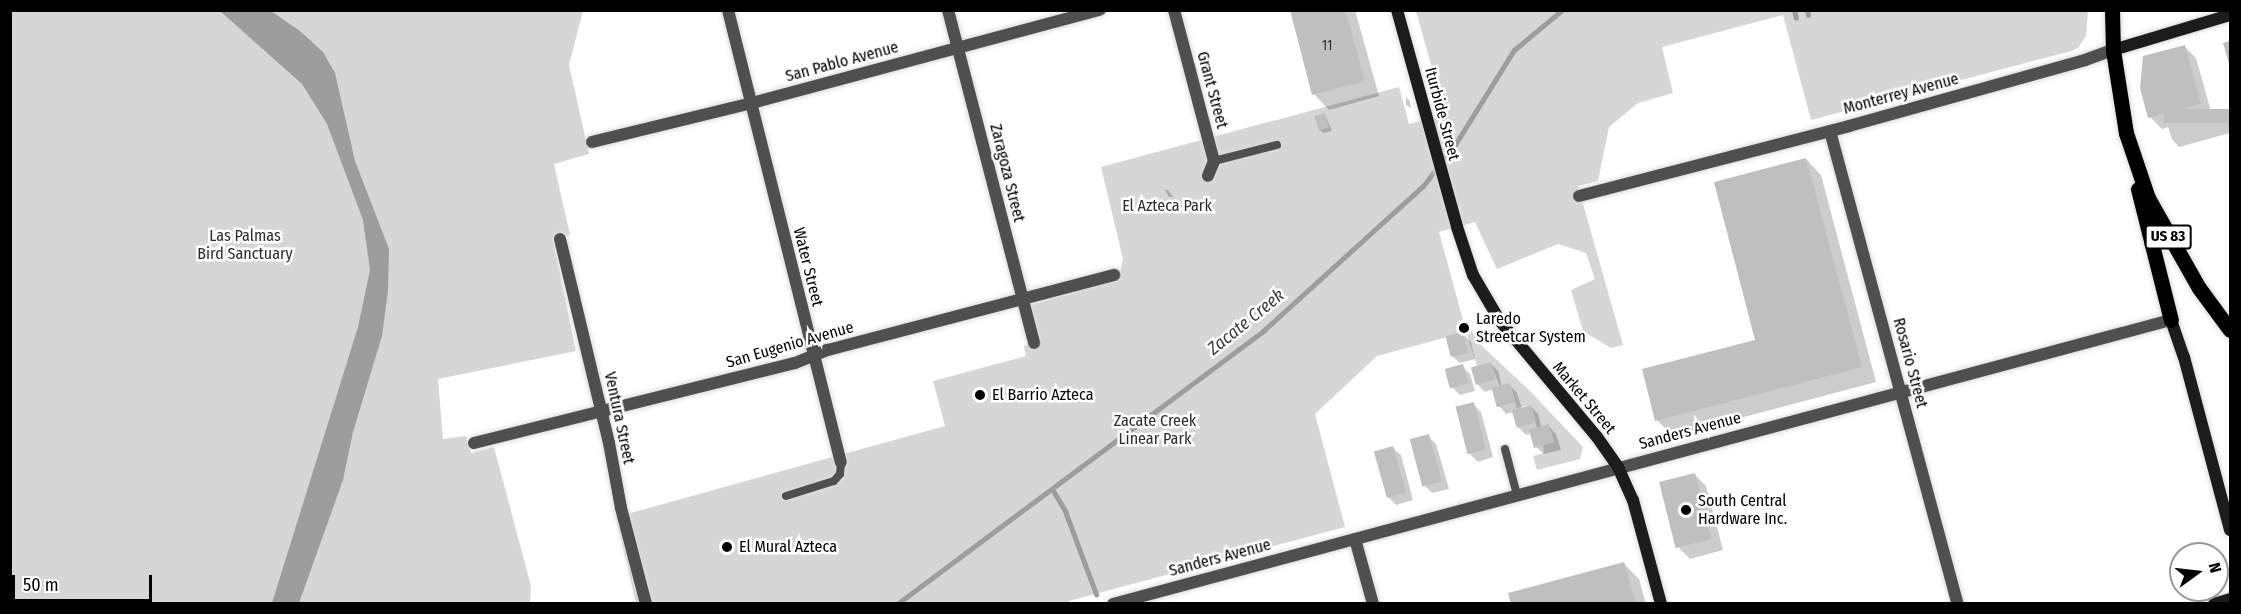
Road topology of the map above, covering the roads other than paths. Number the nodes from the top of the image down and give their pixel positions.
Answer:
1 (728, 10) edge
2 (948, 10) edge
3 (1100, 10) edge
4 (1174, 10) edge
5 (1397, 10) edge
6 (2112, 10) edge
7 (2230, 15) edge
8 (958, 47) junction
9 (2113, 50) junction
10 (752, 104) junction
11 (1830, 130) junction
12 (2126, 133) junction
13 (592, 142) dead end
14 (1277, 145) dead end
15 (1214, 161) junction
16 (1208, 177) dead end
17 (1579, 196) dead end
18 (1456, 227) joint
19 (560, 239) dead end
20 (1114, 275) dead end
21 (1022, 300) junction
22 (2170, 320) junction
23 (2230, 330) edge
24 (1034, 343) dead end
25 (813, 356) junction
26 (1901, 392) junction
27 (601, 411) junction
28 (474, 443) dead end
29 (1505, 449) dead end
30 (841, 462) joint
31 (1618, 467) junction
32 (1517, 495) junction
33 (786, 496) dead end
34 (2230, 530) edge
35 (1355, 539) junction
36 (2230, 599) edge
37 (646, 603) edge
38 (1113, 603) edge
39 (1373, 603) edge
40 (1661, 603) edge
41 (1958, 603) edge
42 (2214, 603) edge

1 - 10 street, Water Street
2 - 8 street, Zaragoza Street
3 - 8 street, San Pablo Avenue
4 - 15 street, Grant Street
5 - 18 street, Iturbide Street
6 - 9 main road, US 83
7 - 9 street, Monterrey Avenue
8 - 10 street, San Pablo Avenue
8 - 21 street, Zaragoza Street
9 - 11 street, Monterrey Avenue
9 - 12 main road, US 83
10 - 13 street, San Pablo Avenue
10 - 25 street, Water Street
11 - 17 street, Monterrey Avenue
11 - 26 street, Rosario Street
12 - 22 main road
12 - 23 main road, US 83
14 - 15 lane
15 - 16 street
18 - 31 street, Market Street
19 - 27 street, Ventura Street
20 - 21 street, San Eugenio Avenue
21 - 24 street, Zaragoza Street
21 - 25 street, San Eugenio Avenue
22 - 26 street, Sanders Avenue
22 - 34 street
25 - 27 street, San Eugenio Avenue
25 - 30 street, Water Street
26 - 31 street, Sanders Avenue
26 - 41 street, Rosario Street
27 - 28 street, San Eugenio Avenue
27 - 37 street, Ventura Street
29 - 32 lane
30 - 33 lane, Water Street
31 - 32 street, Sanders Avenue
31 - 40 street, Market Street
32 - 35 street, Sanders Avenue
35 - 38 street, Sanders Avenue
35 - 39 street
36 - 42 street

